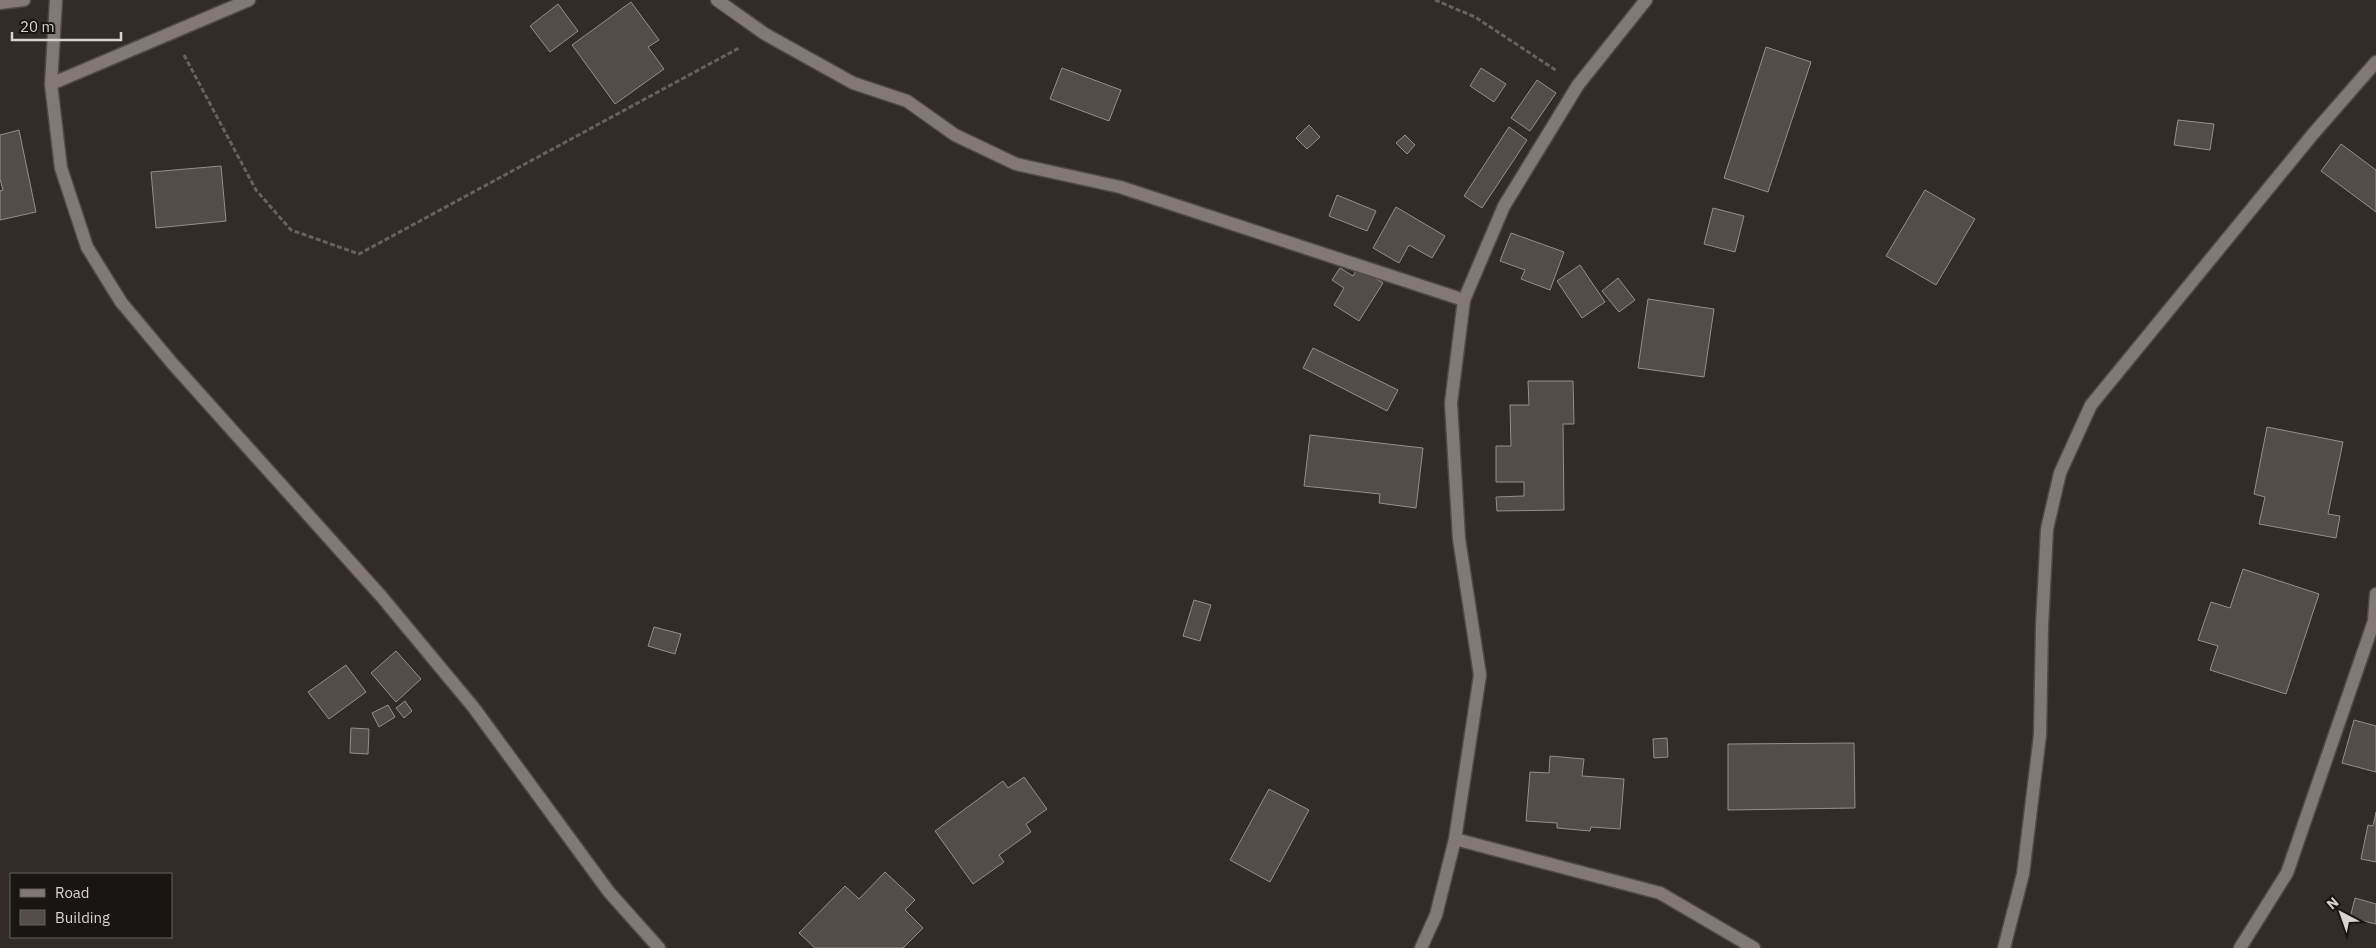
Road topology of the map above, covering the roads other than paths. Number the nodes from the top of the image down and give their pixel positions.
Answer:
1 (24, 0) edge
2 (56, 0) edge
3 (249, 0) edge
4 (717, 0) edge
5 (1646, 0) edge
6 (0, 3) edge
7 (2376, 62) edge
8 (51, 84) junction
9 (1464, 300) junction
10 (2376, 594) edge
11 (2375, 621) edge
12 (1455, 839) junction
13 (659, 948) edge
14 (1421, 948) edge
15 (1754, 948) edge
16 (2004, 948) edge
17 (2240, 948) edge

1 - 6 street
2 - 8 street
3 - 8 street
4 - 9 street
5 - 9 street
7 - 16 street
8 - 13 street
9 - 12 street
10 - 11 street
11 - 17 street
12 - 14 street
12 - 15 street

